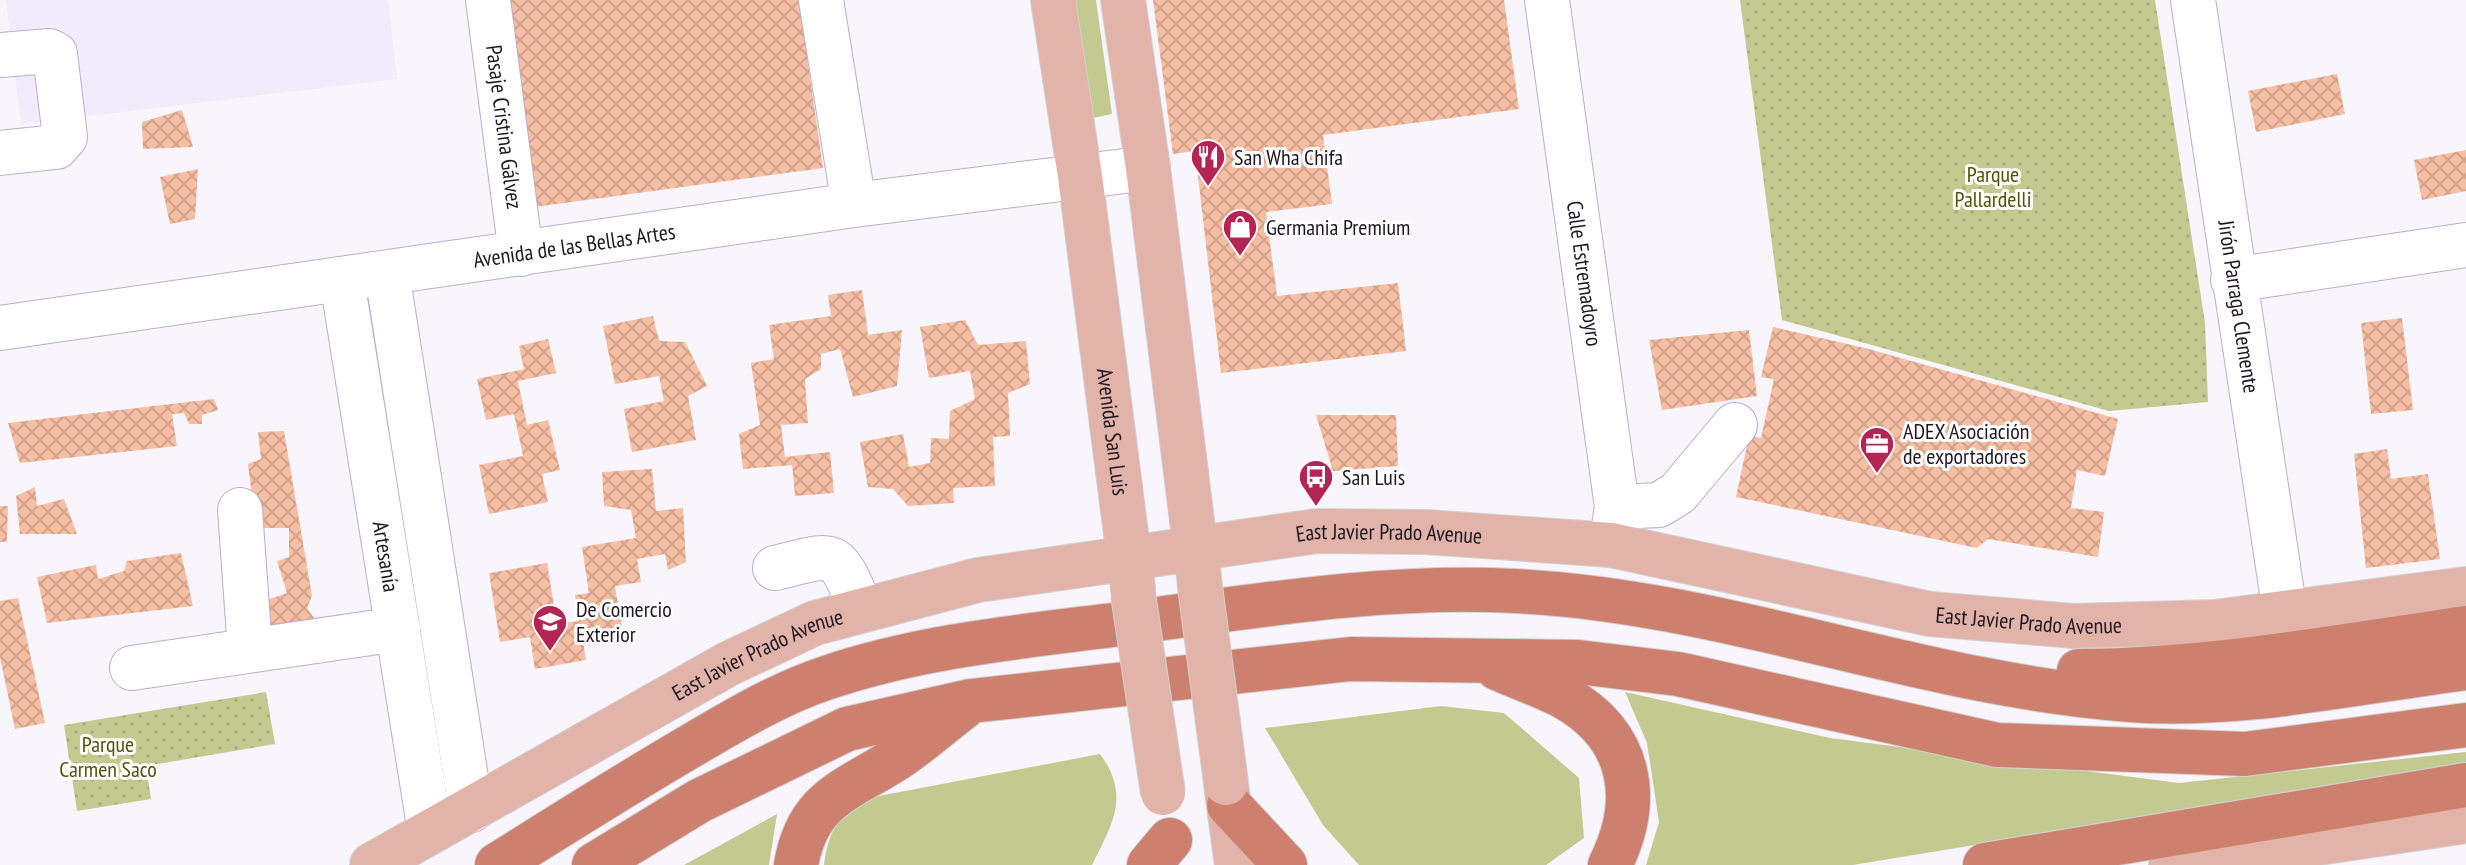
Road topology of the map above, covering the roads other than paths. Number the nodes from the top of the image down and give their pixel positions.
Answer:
1 (488, 0) edge
2 (821, 0) edge
3 (1053, 0) edge
4 (1123, 0) edge
5 (1547, 0) edge
6 (2193, 0) edge
7 (0, 55) edge
8 (0, 153) edge
9 (1148, 168) junction
10 (1080, 176) junction
11 (854, 205) junction
12 (2466, 245) edge
13 (521, 254) junction
14 (387, 273) junction
15 (342, 280) junction
16 (2233, 280) junction
17 (0, 328) edge
18 (1735, 425) dead end
19 (240, 510) dead end
20 (1614, 526) junction
21 (1197, 565) junction
22 (775, 568) dead end
23 (1131, 576) junction
24 (2466, 589) edge
25 (861, 609) junction
26 (2285, 613) junction
27 (2466, 628) edge
28 (398, 629) junction
29 (250, 650) junction
30 (1476, 659) junction
31 (1899, 662) junction
32 (132, 668) dead end
33 (2466, 668) edge
34 (971, 701) junction
35 (2466, 725) edge
36 (2466, 785) edge
37 (1227, 794) junction
38 (471, 810) junction
39 (2466, 821) edge
40 (430, 832) junction
41 (1164, 857) edge
42 (372, 865) edge
43 (497, 865) edge
44 (594, 865) edge
45 (796, 865) edge
46 (1237, 865) edge
47 (1285, 865) edge
48 (1610, 865) edge
49 (1985, 865) edge
50 (2171, 865) edge

1 - 13 street, Pasaje Cristina Gálvez
2 - 11 street
3 - 10 main road, Avenida San Luis
4 - 9 main road
5 - 20 street, Calle Estremadoyro
6 - 16 street, Jirón Parraga Clemente
7 - 8 street
9 - 10 street, Avenida de las Bellas Artes
9 - 21 main road
10 - 11 street, Avenida de las Bellas Artes
10 - 23 main road, Avenida San Luis
11 - 13 street, Avenida de las Bellas Artes
12 - 16 street
13 - 14 street, Avenida de las Bellas Artes
14 - 15 street, Avenida de las Bellas Artes
14 - 38 street, Artesanía
15 - 17 street, Avenida de las Bellas Artes
15 - 28 street, Artesanía
16 - 26 street, Jirón Parraga Clemente
18 - 20 street
19 - 29 street
20 - 21 main road, East Javier Prado Avenue
20 - 26 main road, East Javier Prado Avenue
21 - 23 main road, East Javier Prado Avenue
21 - 37 main road, bridge
22 - 25 street
23 - 25 main road, East Javier Prado Avenue
23 - 41 main road, Avenida San Luis, bridge
24 - 26 main road, East Javier Prado Avenue
25 - 38 main road, East Javier Prado Avenue
27 - 31 highway
28 - 29 street
28 - 40 street, Artesanía
29 - 32 street
30 - 34 highway
30 - 35 highway
30 - 48 highway
31 - 33 highway
31 - 43 highway
34 - 44 highway
34 - 45 highway
36 - 49 highway
37 - 46 main road
37 - 47 highway
38 - 40 main road, East Javier Prado Avenue
39 - 50 main road
40 - 42 main road, East Javier Prado Avenue

